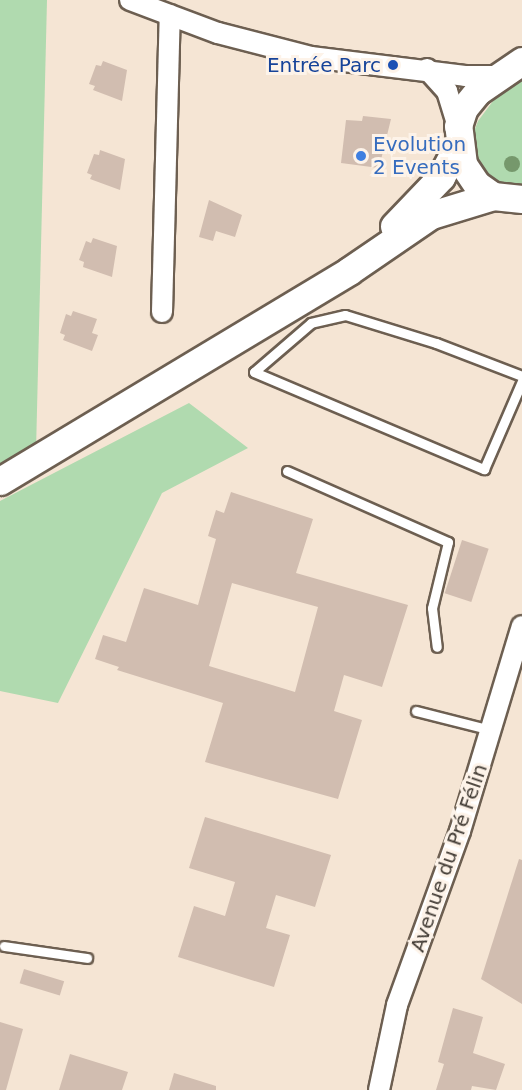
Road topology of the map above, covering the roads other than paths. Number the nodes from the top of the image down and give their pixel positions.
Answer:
1 (130, 0) edge
2 (170, 15) junction
3 (522, 61) edge
4 (427, 69) junction
5 (497, 76) junction
6 (458, 136) junction
7 (513, 201) edge
8 (349, 271) junction
9 (162, 312) dead end
10 (522, 376) edge
11 (522, 381) edge
12 (287, 471) dead end
13 (0, 482) edge
14 (522, 626) edge
15 (437, 647) dead end
16 (416, 711) dead end
17 (491, 730) junction
18 (4, 946) dead end
19 (87, 958) dead end
20 (379, 1090) edge

1 - 2 street
2 - 4 street
2 - 9 street
3 - 5 main road
4 - 5 street
4 - 6 street
5 - 6 main road
6 - 7 main road
6 - 8 main road
7 - 8 main road
8 - 13 main road
10 - 11 lane
12 - 15 lane
14 - 17 street, Avenue du Pré Félin
16 - 17 lane
17 - 20 street, Avenue du Pré Félin
18 - 19 lane

